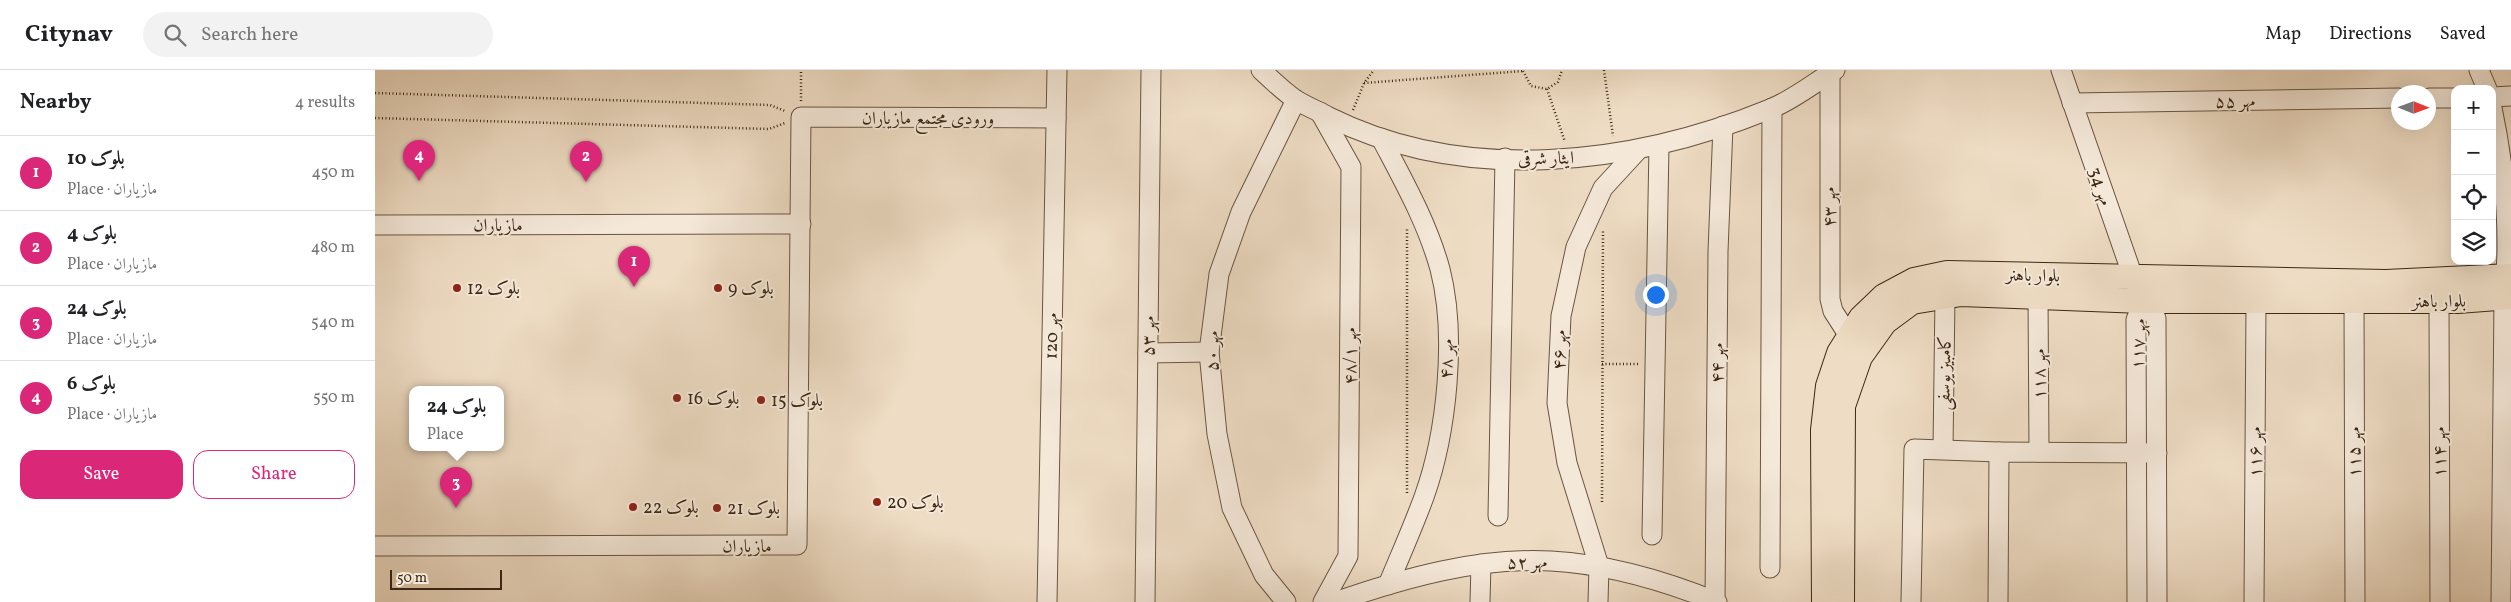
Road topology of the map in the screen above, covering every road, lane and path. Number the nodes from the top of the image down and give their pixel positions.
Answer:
1 (801, 70) edge
2 (1057, 70) edge
3 (1151, 70) edge
4 (1261, 70) edge
5 (1373, 70) edge
6 (1522, 70) edge
7 (1562, 70) edge
8 (1605, 70) edge
9 (2061, 70) edge
10 (2479, 70) edge
11 (1833, 72) edge
12 (1364, 83) junction
13 (2485, 85) edge
14 (1547, 89) junction
15 (375, 93) edge
16 (2511, 96) edge
17 (2496, 97) edge
18 (2391, 98) edge
19 (2436, 98) edge
20 (2451, 98) edge
21 (1296, 100) junction
22 (2072, 103) junction
23 (1772, 108) junction
24 (1320, 112) junction
25 (801, 117) junction
26 (375, 118) edge
27 (1056, 118) junction
28 (1346, 125) junction
29 (1723, 126) junction
30 (2496, 126) edge
31 (1381, 138) junction
32 (1659, 145) junction
33 (1638, 150) junction
34 (1615, 153) junction
35 (1505, 158) junction
36 (1571, 159) junction
37 (2510, 187) edge
38 (801, 224) junction
39 (375, 225) edge
40 (1407, 226) dead end
41 (1603, 227) dead end
42 (2133, 277) junction
43 (2509, 287) edge
44 (1945, 296) junction
45 (2038, 296) junction
46 (2143, 301) junction
47 (2256, 302) junction
48 (2354, 302) junction
49 (2439, 302) junction
50 (1849, 336) junction
51 (1209, 352) junction
52 (1148, 353) junction
53 (1603, 364) junction
54 (1655, 364) junction
55 (1943, 449) junction
56 (1999, 452) junction
57 (2039, 452) junction
58 (2137, 453) junction
59 (2157, 453) junction
60 (2507, 471) edge
61 (1407, 500) dead end
62 (1602, 502) dead end
63 (1498, 516) dead end
64 (1652, 535) dead end
65 (375, 546) edge
66 (1481, 564) junction
67 (1599, 566) junction
68 (1770, 568) dead end
69 (1377, 592) edge
70 (1047, 602) edge
71 (1145, 602) edge
72 (1286, 602) edge
73 (1323, 602) edge
74 (1335, 602) edge
75 (1480, 602) edge
76 (1598, 602) edge
77 (1716, 602) edge
78 (1824, 602) edge
79 (1842, 602) edge
80 (1911, 602) edge
81 (1998, 602) edge
82 (2137, 602) edge
83 (2157, 602) edge
84 (2254, 602) edge
85 (2355, 602) edge
86 (2440, 602) edge
87 (2501, 602) edge

1 - 25 path
2 - 27 street, مهر 120
3 - 52 street, مهر ۵۳
4 - 21 street, ایثار شرقی
5 - 12 path
6 - 12 path
6 - 14 path
7 - 14 path
8 - 34 path
9 - 22 street, مهر 34
10 - 13 street
11 - 23 street, ایثار شرقی
11 - 50 street, مهر ۴۳
12 - 28 path
14 - 36 path
15 - 25 path
16 - 17 street
18 - 22 street, مهر ۵۵
19 - 20 street
21 - 24 street, ایثار شرقی
21 - 51 street, مهر ۵۰
22 - 42 street, مهر 34
23 - 29 street, ایثار شرقی
23 - 68 street
24 - 28 street, ایثار شرقی
24 - 73 street, مهر ۴۸/۱
25 - 26 path
25 - 27 street, ورودی مجتمع مازیاران
25 - 38 street, مازیاران
27 - 70 street, مهر 120
28 - 31 street, ایثار شرقی
29 - 32 street, ایثار شرقی
29 - 77 street, مهر ۴۴
30 - 37 street
31 - 35 street, ایثار شرقی
31 - 69 street, مهر ۴۸
32 - 33 street, ایثار شرقی
32 - 54 street
33 - 34 street, ایثار شرقی
33 - 67 street, مهر ۴۶
34 - 36 street, ایثار شرقی
35 - 36 street, ایثار شرقی
35 - 63 street
37 - 43 street
38 - 39 street, مازیاران
38 - 65 street, مازیاران
40 - 61 path
41 - 53 path
42 - 43 main road, بلوار باهنر
42 - 46 street, مهر 34
42 - 50 main road, بلوار باهنر
43 - 49 main road, بلوار باهنر
43 - 60 street
44 - 45 main road, بلوار باهنر
44 - 55 street, کامبیز یوسفی
44 - 79 main road, بلوار باهنر
45 - 46 main road, بلوار باهنر
45 - 57 street, مهر ۱۱۸
46 - 47 main road, بلوار باهنر
46 - 58 street, مهر ۱۱۷
46 - 59 street, مهر ۱۱۷
47 - 48 main road, بلوار باهنر
47 - 84 street, مهر ۱۱۶
48 - 49 main road, بلوار باهنر
48 - 85 street, مهر ۱۱۵
49 - 86 street, مهر ۱۱۴
50 - 78 main road, بلوار باهنر
51 - 52 street
51 - 72 street, مهر ۵۰
52 - 71 street, مهر ۵۳
53 - 54 path
53 - 62 path
54 - 64 street
55 - 56 street
55 - 80 street
56 - 57 street
56 - 81 street
57 - 58 street
58 - 59 street
58 - 82 street, مهر ۱۱۷
59 - 83 street, مهر ۱۱۷
60 - 87 street
66 - 67 street, مهر ۵۲
66 - 69 street, مهر ۵۲
66 - 75 street
67 - 76 street, مهر ۴۶
67 - 77 street, مهر ۵۲
69 - 74 street, مهر ۵۲

